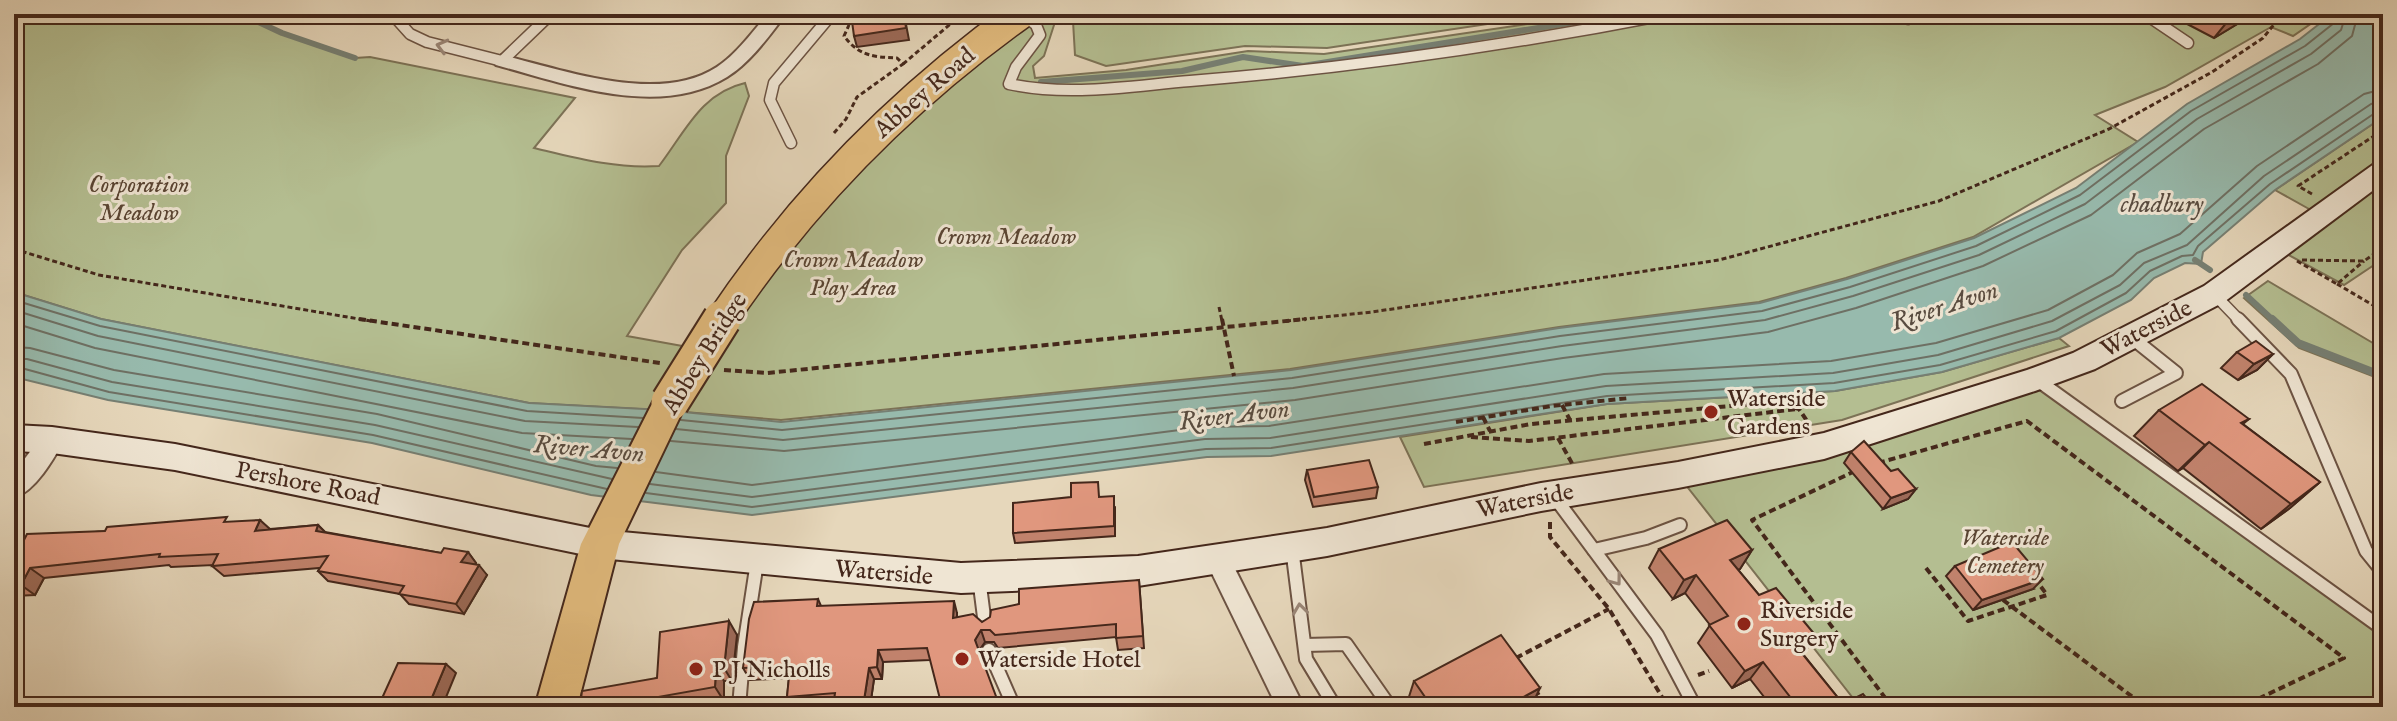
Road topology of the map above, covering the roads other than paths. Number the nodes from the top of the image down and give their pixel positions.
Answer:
1 (392, 14) edge
2 (551, 14) edge
3 (777, 14) edge
4 (832, 14) edge
5 (1021, 14) edge
6 (1670, 14) edge
7 (1883, 14) edge
8 (1916, 14) edge
9 (2145, 14) edge
10 (2188, 43) dead end
11 (502, 61) junction
12 (791, 143) dead end
13 (2383, 170) edge
14 (832, 177) joint
15 (2214, 294) junction
16 (2131, 336) junction
17 (2035, 379) junction
18 (2122, 401) dead end
19 (14, 438) edge
20 (52, 440) junction
21 (14, 488) edge
22 (1547, 496) junction
23 (1680, 525) dead end
24 (603, 539) junction
25 (1292, 548) junction
26 (1594, 550) junction
27 (757, 561) junction
28 (1218, 561) junction
29 (2383, 572) edge
30 (979, 578) junction
31 (985, 625) edge
32 (2383, 629) edge
33 (1305, 645) junction
34 (989, 650) dead end
35 (556, 707) edge
36 (739, 707) edge
37 (1014, 707) edge
38 (1291, 707) edge
39 (1335, 707) edge
40 (1390, 707) edge
41 (1695, 707) edge

11 -> 1 lane
2 - 11 lane
3 - 11 street
4 - 12 lane
5 - 6 lane
5 - 14 main road, Abbey Road, bridge
7 - 8 lane
9 - 10 lane
13 - 15 main road, Waterside
14 - 24 main road, Abbey Bridge, bridge
15 - 16 main road, Waterside
15 - 29 lane
16 - 17 main road, Waterside
16 - 18 lane
17 - 22 main road, Waterside
17 - 32 lane
19 - 20 main road, Pershore Road
20 - 21 street
20 - 24 main road, Pershore Road
22 - 25 main road, Waterside
22 - 26 lane
23 - 26 lane
24 - 27 main road, Waterside
24 - 35 main road, Abbey Bridge
25 - 28 main road, Waterside
33 -> 25 lane
26 -> 41 lane
27 - 30 main road, Waterside
27 - 36 lane
28 - 30 main road, Waterside
28 - 38 street
30 - 31 lane
33 - 39 lane
33 - 40 lane
34 - 37 lane

